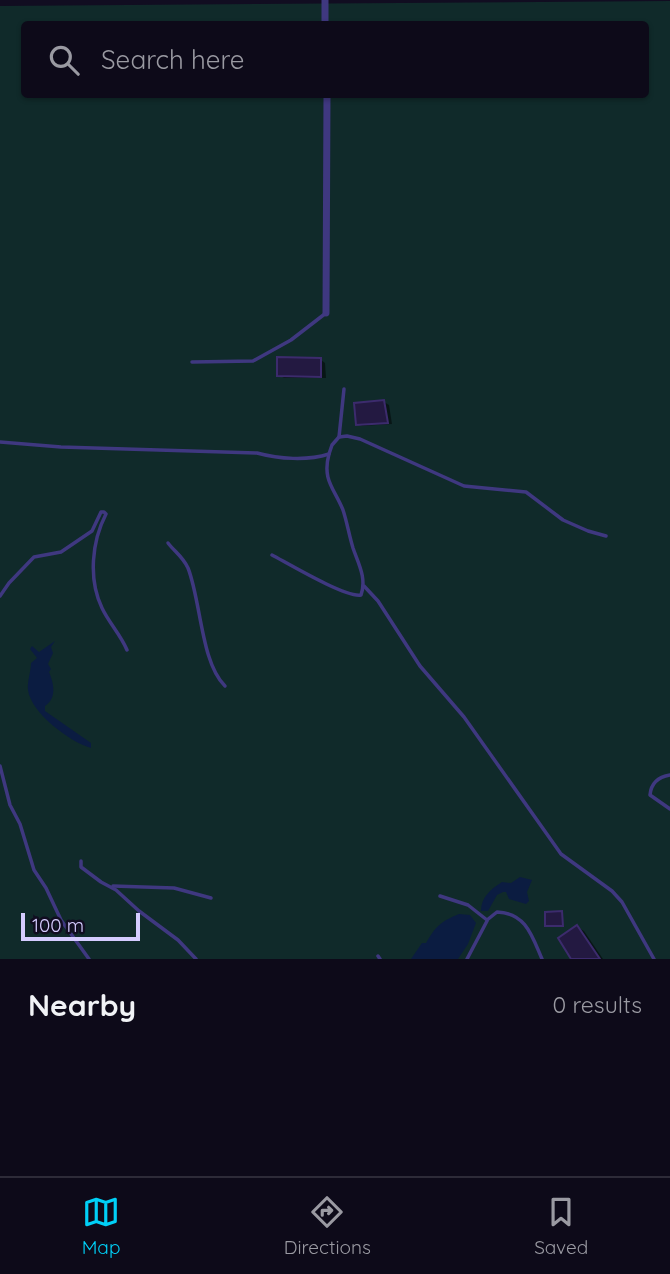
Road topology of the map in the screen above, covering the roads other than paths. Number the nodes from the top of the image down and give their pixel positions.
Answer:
1 (325, 0) edge
2 (325, 21) edge
3 (327, 98) edge
4 (326, 313) joint
5 (192, 362) dead end
6 (344, 389) dead end
7 (338, 438) junction
8 (0, 442) edge
9 (329, 454) junction
10 (606, 536) dead end
11 (168, 543) dead end
12 (272, 555) dead end
13 (364, 586) junction
14 (0, 596) edge
15 (127, 650) dead end
16 (225, 686) dead end
17 (0, 766) edge
18 (670, 775) edge
19 (670, 809) edge
20 (81, 861) dead end
21 (110, 887) junction
22 (440, 897) dead end
23 (211, 898) dead end
24 (487, 920) junction
25 (89, 959) edge
26 (196, 959) edge
27 (467, 959) edge
28 (542, 959) edge
29 (654, 959) edge

1 - 2 street
3 - 4 street
4 - 5 lane
6 - 7 lane
7 - 9 lane
7 - 10 lane
8 - 9 lane
9 - 13 lane
11 - 16 lane
12 - 13 lane
13 - 29 lane
14 - 15 lane
17 - 25 lane
18 - 19 lane
20 - 21 lane
21 - 23 lane
21 - 26 lane
22 - 24 lane
24 - 27 lane
24 - 28 lane

